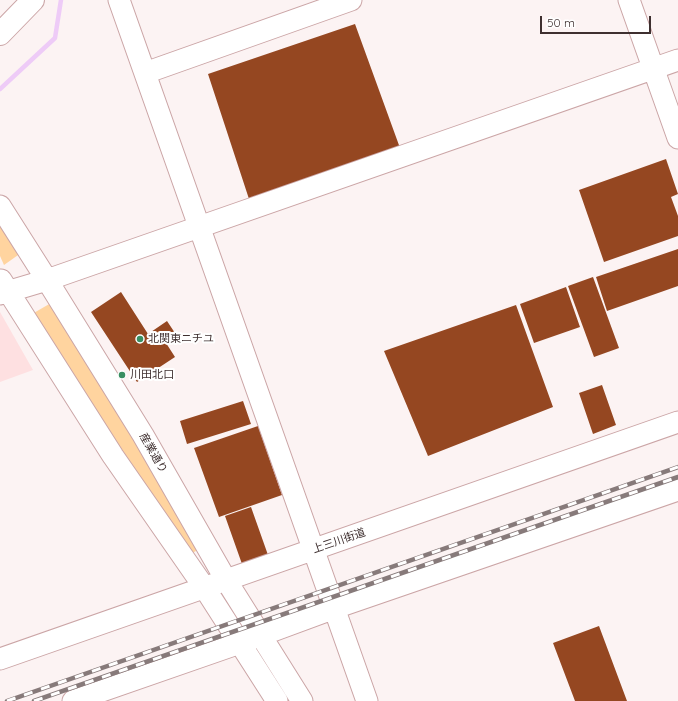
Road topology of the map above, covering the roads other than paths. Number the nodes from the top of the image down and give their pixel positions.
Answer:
1 (33, 0) edge
2 (119, 0) edge
3 (351, 0) edge
4 (629, 0) edge
5 (0, 34) edge
6 (678, 60) edge
7 (653, 69) junction
8 (145, 73) junction
9 (678, 138) edge
10 (0, 206) edge
11 (199, 227) junction
12 (47, 280) junction
13 (3, 288) edge
14 (678, 422) edge
15 (678, 490) edge
16 (314, 549) junction
17 (226, 580) junction
18 (204, 587) junction
19 (334, 608) junction
20 (261, 635) junction
21 (240, 643) junction
22 (0, 659) edge
23 (73, 701) edge
24 (277, 701) edge
25 (302, 701) edge
26 (367, 701) edge

1 - 5 main road
2 - 8 street
3 - 8 street
4 - 7 street
6 - 7 street
7 - 9 street
7 - 11 street
8 - 11 street
10 - 12 street, 産業通り
11 - 12 street
11 - 16 street
12 - 13 street
12 - 17 street, 産業通り
13 - 18 street
14 - 16 street, 上三川街道
15 - 19 street
16 - 17 street, 上三川街道
16 - 19 street
17 - 18 street, 上三川街道
17 - 20 street, 産業通り
18 - 21 street
18 - 22 street, 上三川街道
19 - 20 street
19 - 26 street
20 - 21 street
20 - 25 street, 産業通り
21 - 23 street
21 - 24 street

